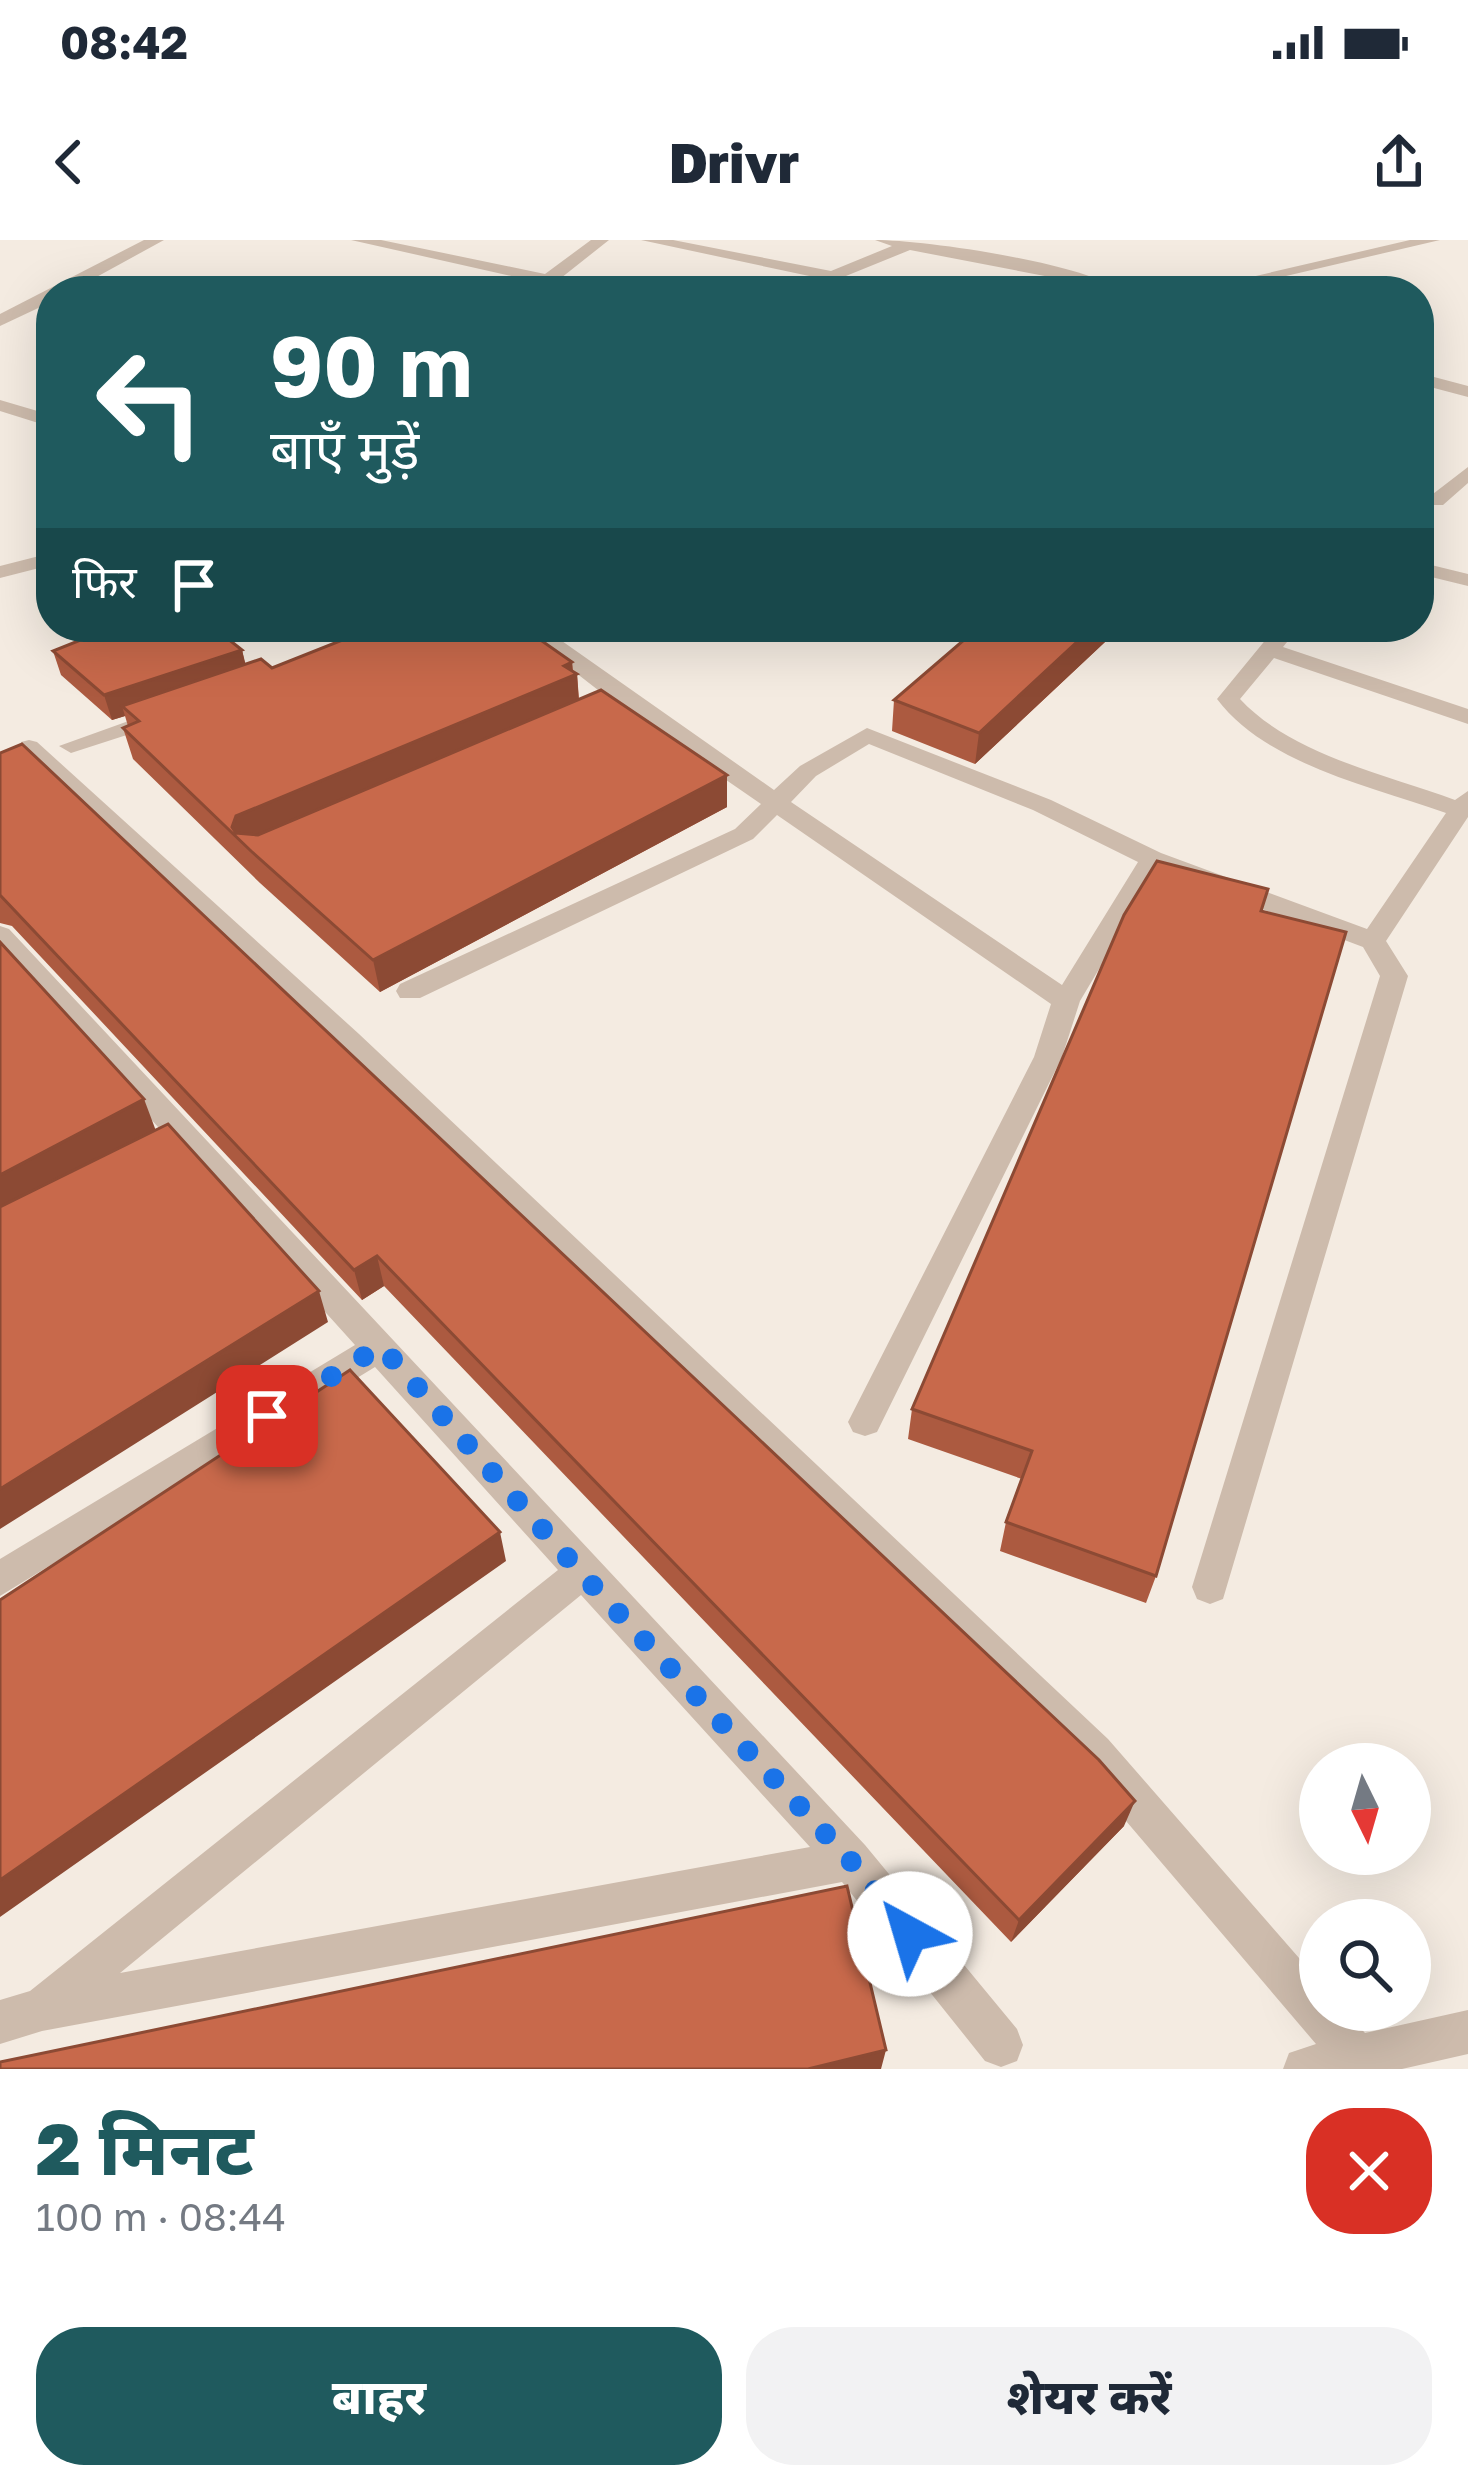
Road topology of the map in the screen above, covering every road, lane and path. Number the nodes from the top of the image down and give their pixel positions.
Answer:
1 (156, 240) edge
2 (359, 240) edge
3 (601, 240) edge
4 (649, 240) edge
5 (883, 240) edge
6 (1432, 240) edge
7 (909, 245) junction
8 (87, 276) edge
9 (529, 276) edge
10 (553, 276) edge
11 (832, 276) joint
12 (1070, 276) edge
13 (1265, 276) edge
14 (36, 303) edge
15 (0, 321) edge
16 (1434, 382) edge
17 (1468, 392) edge
18 (0, 405) edge
19 (36, 416) edge
20 (1468, 473) edge
21 (1436, 501) dead end
22 (36, 563) edge
23 (0, 572) edge
24 (1434, 572) edge
25 (1468, 580) edge
26 (545, 642) edge
27 (1275, 642) edge
28 (1269, 649) junction
29 (182, 709) edge
30 (1468, 717) edge
31 (71, 746) dead end
32 (29, 747) edge
33 (780, 803) junction
34 (1464, 804) edge
35 (1153, 859) junction
36 (0, 935) edge
37 (1372, 941) junction
38 (410, 991) edge
39 (1066, 1001) junction
40 (381, 1346) junction
41 (865, 1422) dead end
42 (581, 1573) junction
43 (0, 1579) edge
44 (1210, 1587) dead end
45 (850, 1860) junction
46 (42, 2009) junction
47 (0, 2022) edge
48 (1468, 2032) edge
49 (1001, 2045) dead end
50 (1356, 2057) junction
51 (1305, 2069) edge

1 - 8 street
2 - 9 street
3 - 10 street
4 - 11 street
5 - 7 street
6 - 13 street
7 - 11 street
7 - 12 street
14 - 15 street
16 - 17 street
18 - 19 street
20 - 21 street
22 - 23 street
24 - 25 street
26 - 33 street
27 - 28 street
28 - 30 street
28 - 34 street
29 - 31 street
32 - 50 street
33 - 35 street
33 - 38 street
33 - 39 street
34 - 37 street
35 - 37 street
35 - 39 street
36 - 40 street
37 - 44 street
39 - 41 street
40 - 42 street
40 - 43 street
42 - 45 street
42 - 46 street
45 - 46 street
45 - 49 street
46 - 47 street
48 - 50 street
50 - 51 street

